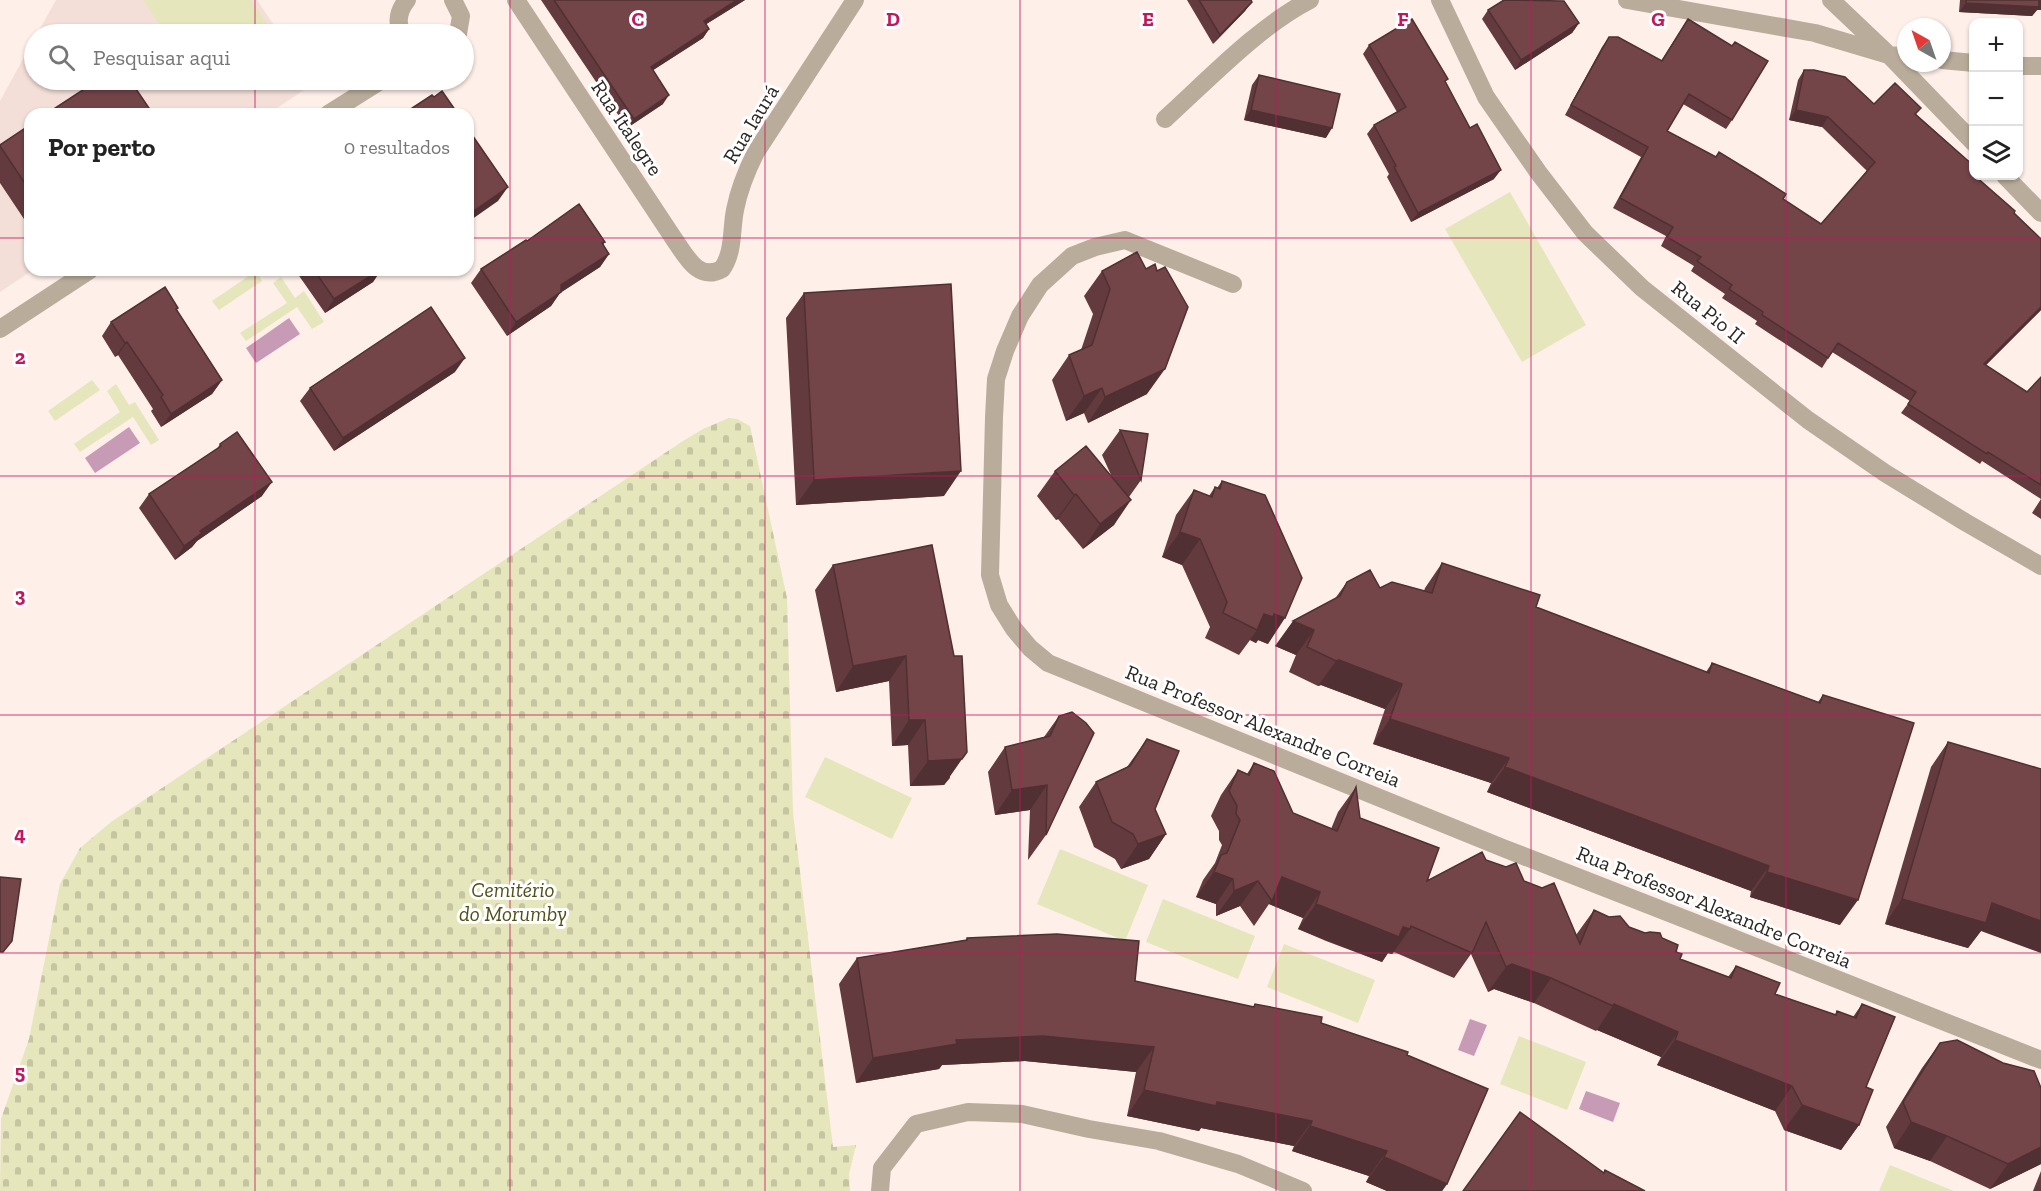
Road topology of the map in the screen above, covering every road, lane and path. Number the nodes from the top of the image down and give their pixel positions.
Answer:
1 (406, 0) edge
2 (453, 0) edge
3 (516, 0) edge
4 (855, 0) edge
5 (1310, 0) edge
6 (1440, 0) edge
7 (1627, 0) edge
8 (1831, 0) edge
9 (399, 24) edge
10 (460, 24) edge
11 (1897, 56) edge
12 (1951, 61) edge
13 (1969, 63) edge
14 (2023, 66) edge
15 (2041, 66) edge
16 (1911, 72) edge
17 (366, 90) edge
18 (338, 108) edge
19 (1165, 119) dead end
20 (1969, 137) edge
21 (2009, 180) edge
22 (2041, 213) edge
23 (707, 273) joint
24 (81, 276) edge
25 (1233, 284) dead end
26 (0, 329) edge
27 (2041, 566) edge
28 (2041, 1060) edge
29 (880, 1191) edge
30 (1304, 1191) edge

1 - 9 street
2 - 10 street
3 - 23 street, Rua Italegre
4 - 23 street, Rua Iaurá
5 - 19 street
6 - 27 street, Rua Pio II
7 - 11 street
8 - 11 street
12 - 13 street
14 - 15 street
16 - 20 street
17 - 18 street
21 - 22 street
24 - 26 street
25 - 28 street, Rua Professor Alexandre Correia
29 - 30 street

